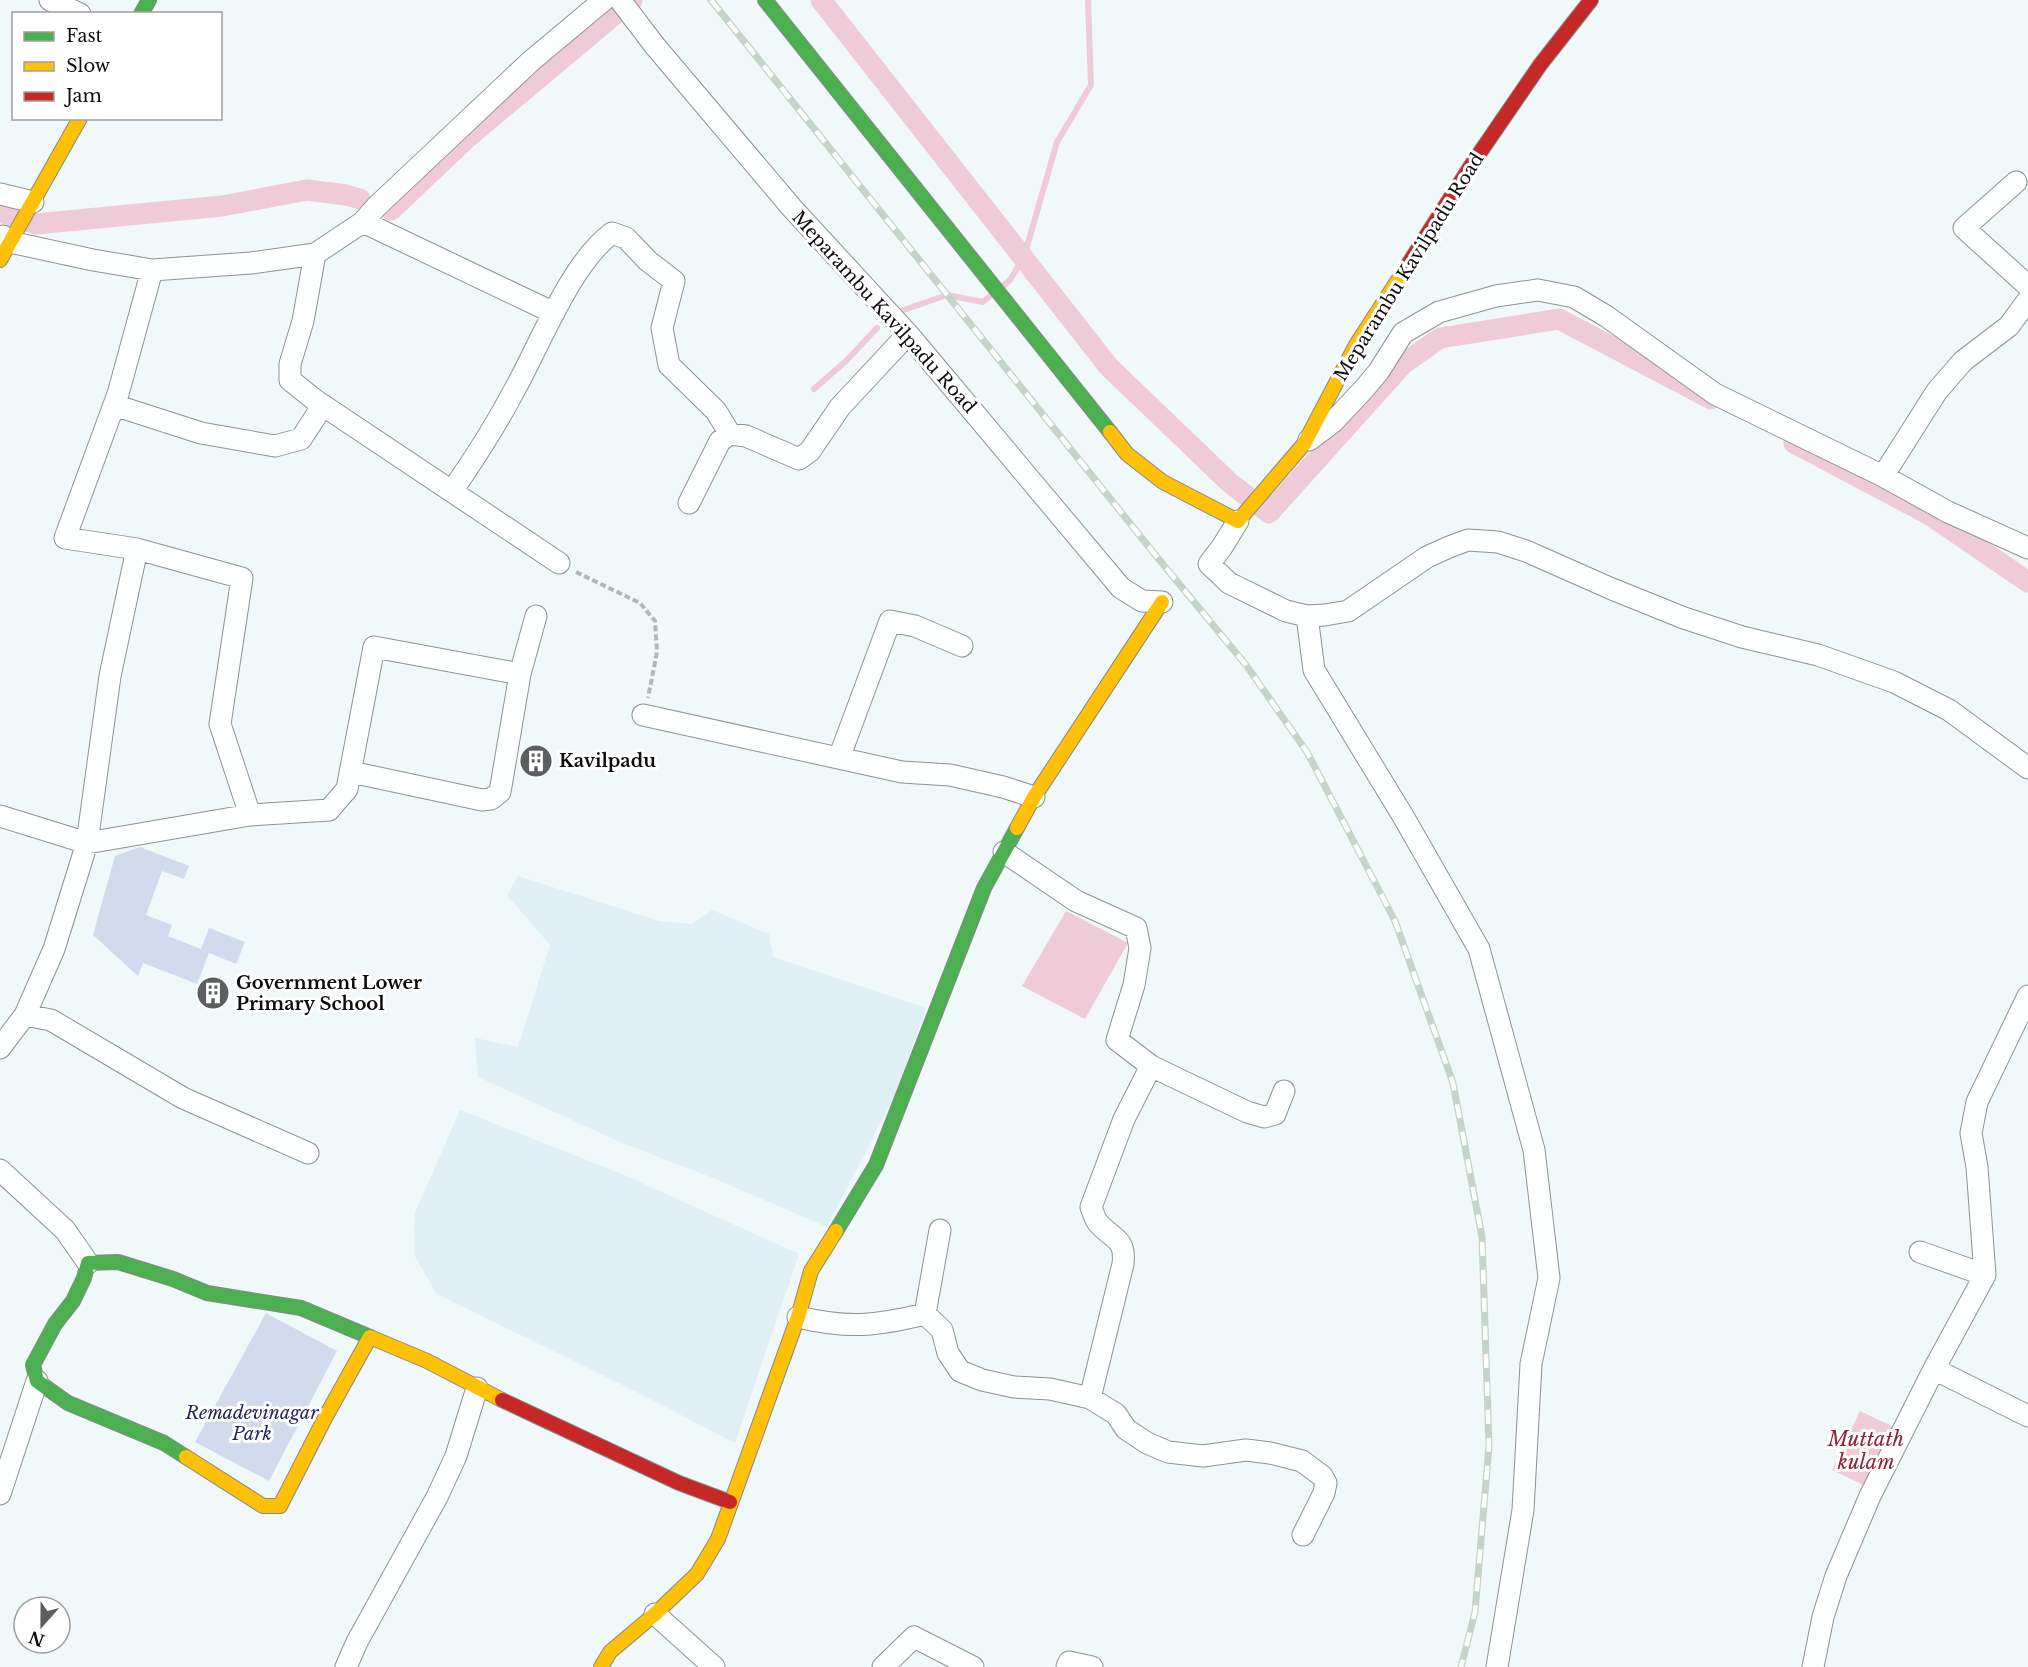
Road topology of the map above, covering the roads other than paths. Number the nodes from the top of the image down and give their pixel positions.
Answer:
1 (50, 0) edge
2 (604, 0) edge
3 (620, 0) edge
4 (765, 0) edge
5 (1591, 0) edge
6 (76, 12) edge
7 (80, 120) edge
8 (2016, 182) dead end
9 (0, 194) edge
10 (31, 206) junction
11 (369, 214) junction
12 (7, 242) edge
13 (315, 254) junction
14 (152, 270) junction
15 (2028, 286) edge
16 (2028, 300) edge
17 (554, 313) junction
18 (908, 334) junction
19 (114, 405) junction
20 (323, 405) junction
21 (730, 434) junction
22 (1304, 444) junction
23 (1883, 476) junction
24 (452, 491) junction
25 (689, 503) dead end
26 (1238, 521) junction
27 (2028, 548) edge
28 (137, 549) junction
29 (560, 563) road end
30 (1162, 602) joint
31 (536, 616) dead end
32 (1307, 616) junction
33 (962, 646) dead end
34 (520, 674) junction
35 (643, 716) road end
36 (839, 758) junction
37 (2028, 768) edge
38 (351, 772) junction
39 (1034, 797) junction
40 (250, 815) junction
41 (0, 816) edge
42 (87, 843) junction
43 (1004, 852) junction
44 (2028, 996) edge
45 (25, 1015) junction
46 (0, 1048) edge
47 (1151, 1066) junction
48 (1284, 1091) dead end
49 (308, 1154) dead end
50 (0, 1170) edge
51 (940, 1230) dead end
52 (1920, 1252) dead end
53 (88, 1263) junction
54 (1985, 1275) junction
55 (925, 1314) junction
56 (798, 1317) junction
57 (370, 1337) junction
58 (1934, 1369) junction
59 (37, 1381) junction
60 (477, 1388) junction
61 (1090, 1398) junction
62 (2028, 1416) edge
63 (0, 1494) edge
64 (730, 1502) junction
65 (1303, 1534) dead end
66 (655, 1614) junction
67 (708, 1664) edge
68 (346, 1667) edge
69 (601, 1667) edge
70 (883, 1667) edge
71 (974, 1667) edge
72 (1067, 1667) edge
73 (1092, 1667) edge
74 (1497, 1667) edge
75 (1813, 1667) edge

1 - 6 street
2 - 11 street
3 - 18 street, Meparambu Kavilpadu Road
4 - 26 street
5 - 22 street, Meparambu Kavilpadu Road
7 - 10 street
8 - 15 street
9 - 10 street
10 - 12 street
11 - 13 street
11 - 17 street
12 - 14 street
13 - 14 street
13 - 20 street
14 - 19 street
16 - 23 street
17 - 21 street
17 - 24 street
18 - 21 street
18 - 30 street, Meparambu Kavilpadu Road
19 - 20 street
19 - 28 street
20 - 24 street
21 - 25 street
22 - 23 street
22 - 26 street, Meparambu Kavilpadu Road
23 - 27 street
24 - 29 street
26 - 32 street, Meparambu Kavilpadu Road
28 - 40 street
28 - 42 street
30 - 39 street
31 - 34 street
32 - 37 street
32 - 74 street
33 - 36 street
34 - 38 street
34 - 38 street
35 - 36 street
36 - 39 street
38 - 40 street
39 - 43 street
40 - 42 street
41 - 42 street
42 - 45 street
43 - 47 street
43 - 56 street
44 - 54 street
45 - 46 street
45 - 49 street
47 - 48 street
47 - 61 street
50 - 53 street
51 - 55 street
52 - 54 street
53 - 57 street
53 - 59 street
54 - 58 street
55 - 56 street
55 - 61 street
56 - 64 street
57 - 59 street
57 - 60 street
58 - 62 street
58 - 75 street
59 - 63 street
60 - 64 street
60 - 68 street
61 - 65 street
64 - 66 street
66 - 67 street
66 - 69 street
70 - 71 street
72 - 73 street

